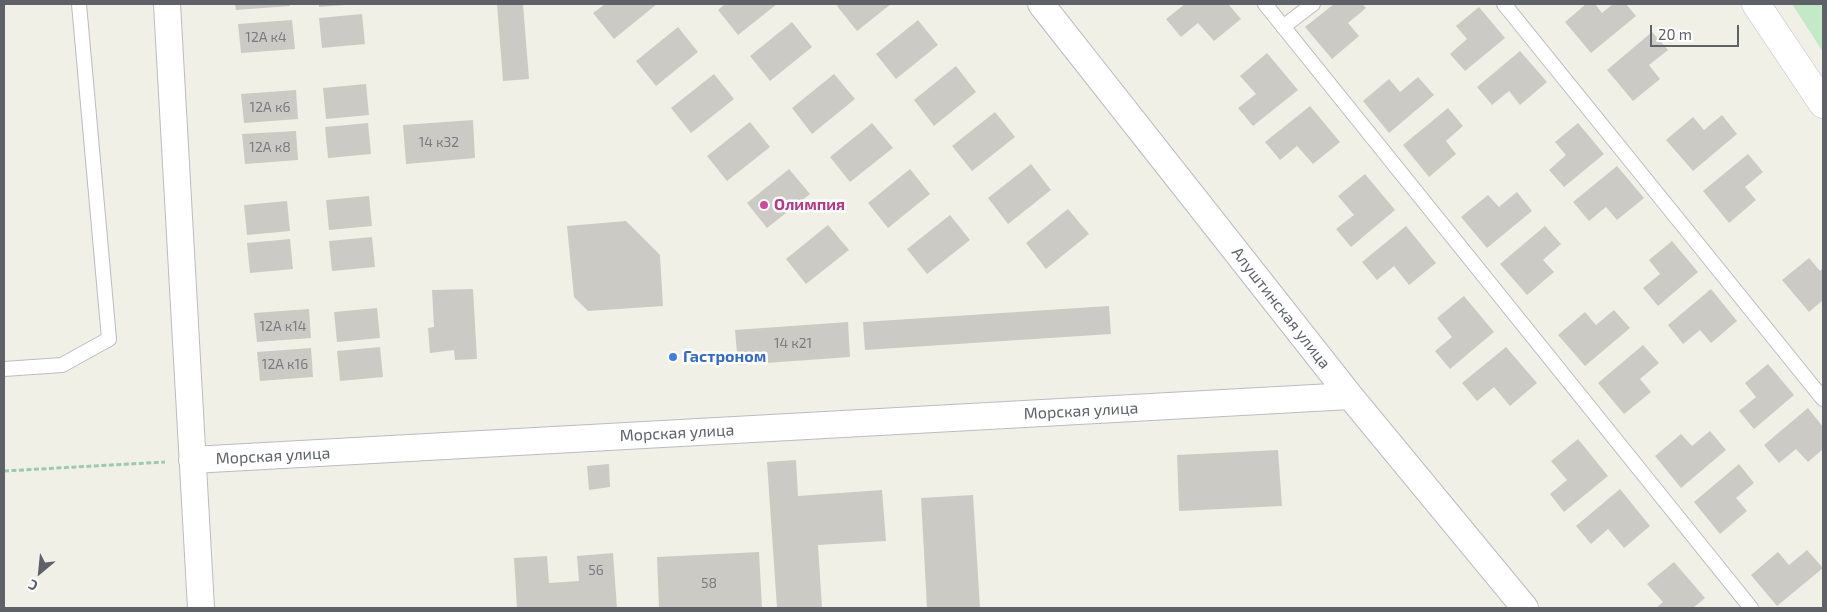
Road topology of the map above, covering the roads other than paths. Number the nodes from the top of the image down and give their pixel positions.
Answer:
1 (79, 4) edge
2 (168, 4) edge
3 (1040, 4) edge
4 (1265, 4) edge
5 (1313, 4) edge
6 (1504, 4) edge
7 (1756, 4) edge
8 (1284, 27) junction
9 (1823, 104) edge
10 (4, 369) edge
11 (1350, 396) junction
12 (1823, 399) edge
13 (192, 460) junction
14 (201, 608) edge
15 (1525, 608) edge
16 (1751, 608) edge

1 - 10 lane
2 - 13 street
3 - 11 street, Алуштинская улица
4 - 8 lane
5 - 8 lane
6 - 12 lane
7 - 9 main road
8 - 16 lane
11 - 13 street, Морская улица
11 - 15 street, Алуштинская улица
13 - 14 street

